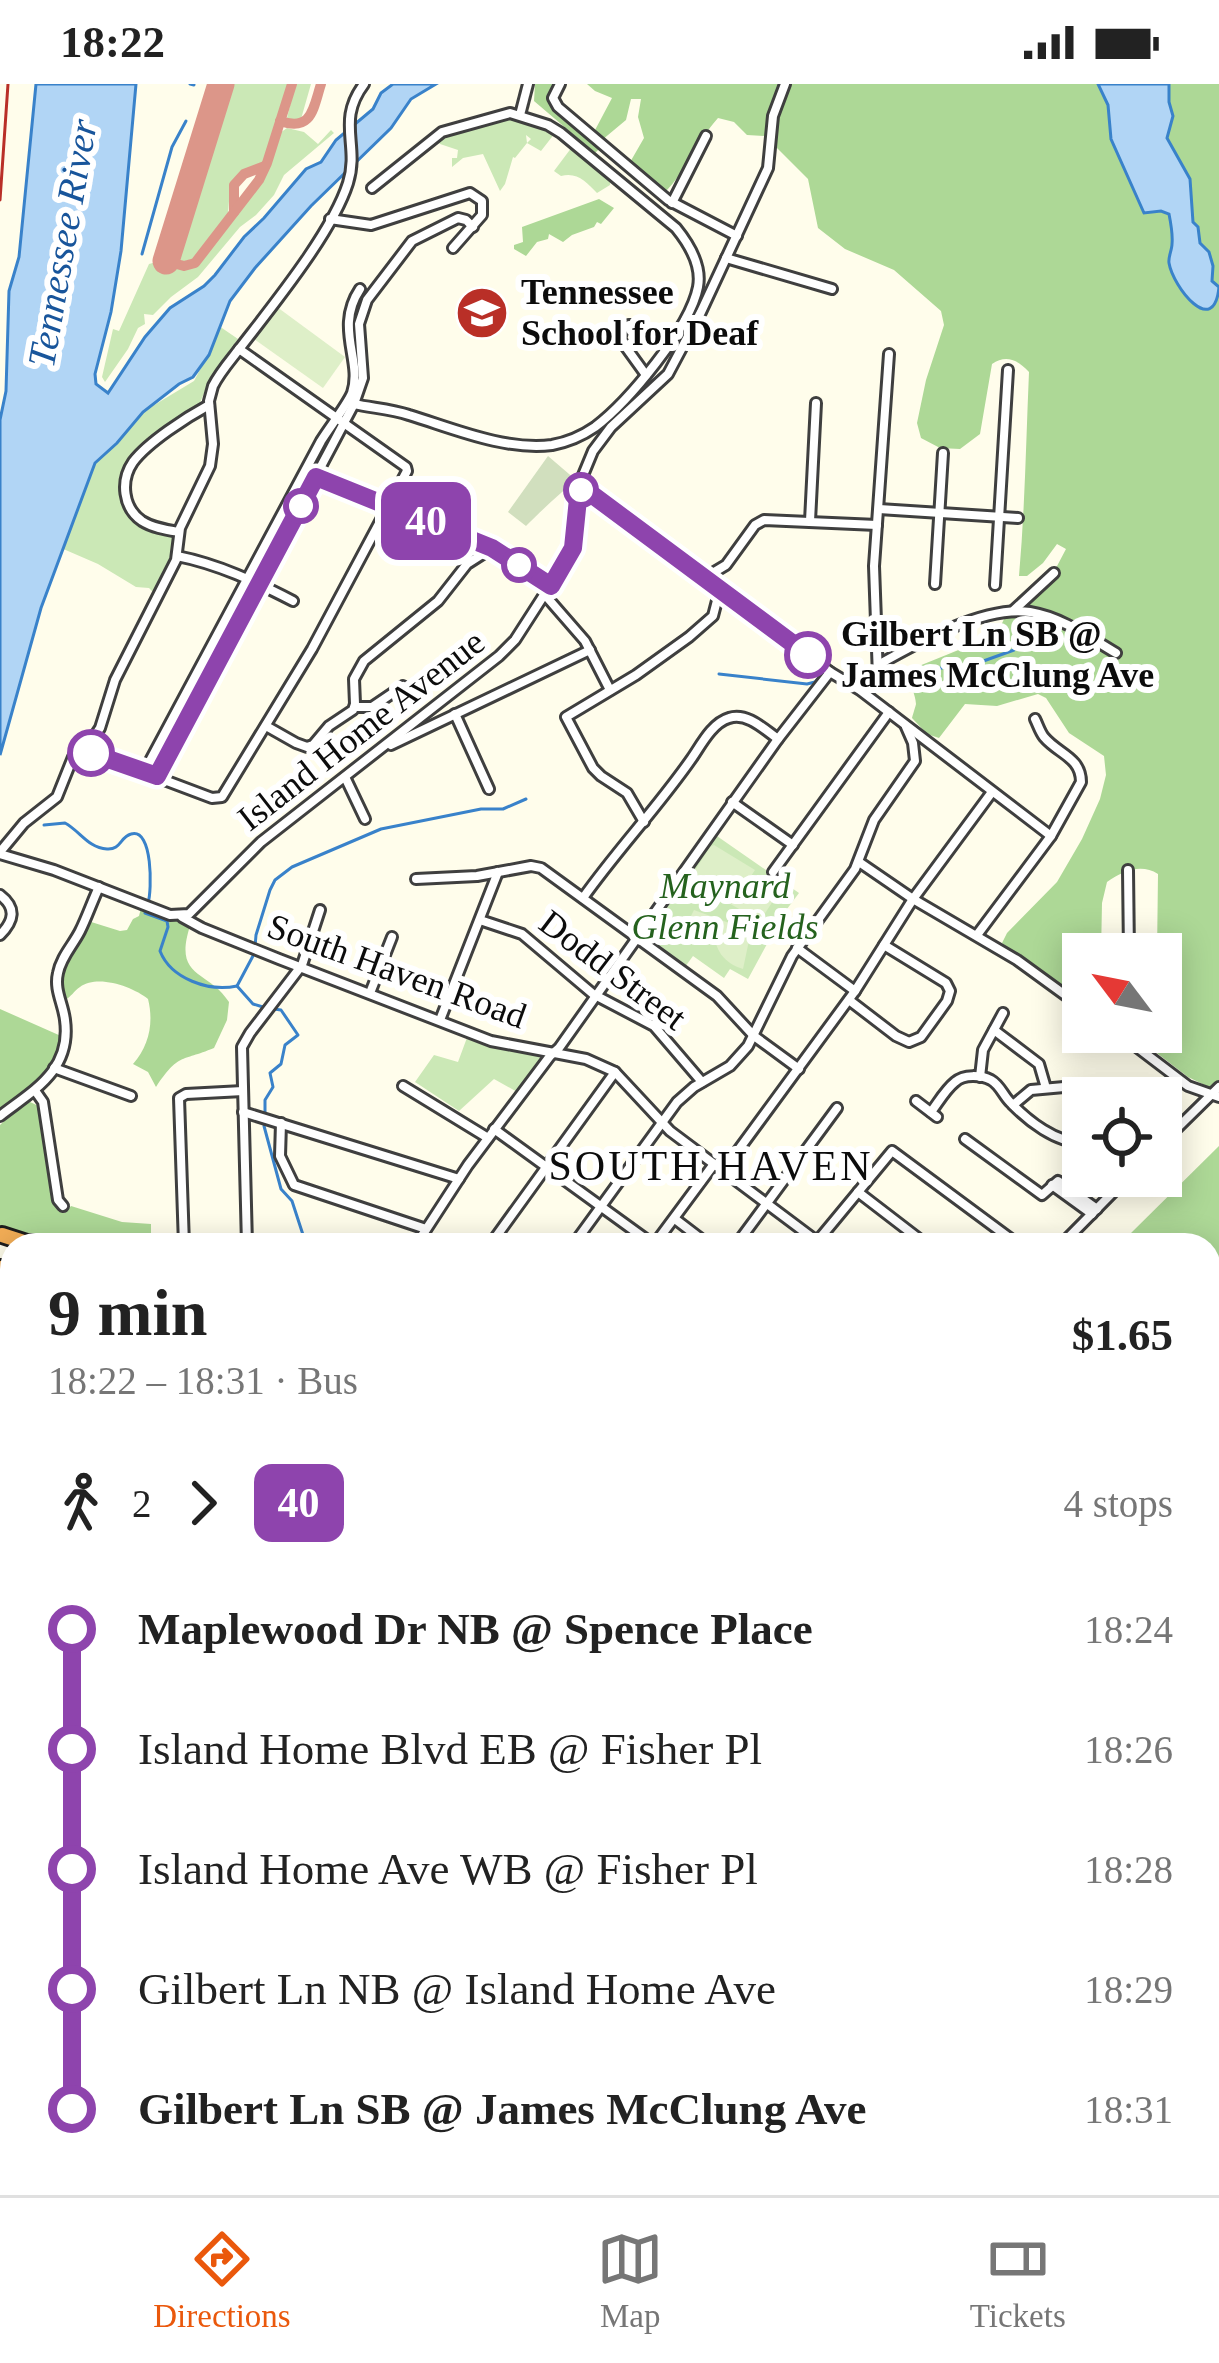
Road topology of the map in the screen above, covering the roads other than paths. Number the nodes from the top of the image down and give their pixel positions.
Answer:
1 (364, 84) edge
2 (528, 84) edge
3 (560, 84) edge
4 (784, 84) edge
5 (520, 115) junction
6 (706, 136) dead end
7 (372, 188) dead end
8 (672, 203) junction
9 (330, 219) junction
10 (473, 227) junction
11 (736, 236) junction
12 (453, 248) dead end
13 (727, 258) junction
14 (832, 289) dead end
15 (360, 290) dead end
16 (239, 349) junction
17 (666, 349) junction
18 (889, 354) dead end
19 (1008, 370) dead end
20 (646, 375) junction
21 (354, 397) junction
22 (815, 403) dead end
23 (209, 405) junction
24 (335, 416) junction
25 (344, 423) junction
26 (943, 452) dead end
27 (304, 472) junction
28 (316, 477) junction
29 (579, 489) junction
30 (389, 506) junction
31 (879, 509) junction
32 (939, 513) junction
33 (999, 517) junction
34 (1018, 518) dead end
35 (809, 521) junction
36 (877, 525) junction
37 (179, 532) junction
38 (492, 548) junction
39 (177, 556) junction
40 (1054, 573) dead end
41 (706, 577) junction
42 (248, 579) junction
43 (259, 584) junction
44 (934, 584) dead end
45 (995, 585) dead end
46 (720, 589) junction
47 (548, 590) junction
48 (293, 601) dead end
49 (1013, 611) junction
50 (590, 650) junction
51 (1116, 653) dead end
52 (878, 664) junction
53 (830, 672) junction
54 (403, 686) dead end
55 (860, 690) junction
56 (610, 691) junction
57 (355, 707) junction
58 (889, 712) junction
59 (455, 714) junction
60 (1035, 719) dead end
61 (266, 726) junction
62 (906, 728) junction
63 (778, 739) junction
64 (384, 746) junction
65 (80, 748) junction
66 (144, 772) junction
67 (157, 776) junction
68 (345, 777) junction
69 (489, 789) dead end
70 (992, 792) junction
71 (732, 802) junction
72 (365, 819) dead end
73 (644, 822) junction
74 (1051, 836) junction
75 (793, 845) junction
76 (0, 853) edge
77 (859, 862) junction
78 (1128, 870) dead end
79 (498, 872) junction
80 (773, 872) dead end
81 (416, 879) dead end
82 (99, 887) junction
83 (0, 895) edge
84 (583, 898) junction
85 (914, 899) junction
86 (320, 910) dead end
87 (181, 916) junction
88 (480, 920) junction
89 (1129, 933) edge
90 (0, 935) edge
91 (977, 935) junction
92 (392, 937) dead end
93 (636, 937) junction
94 (884, 945) junction
95 (797, 948) junction
96 (299, 967) junction
97 (370, 993) junction
98 (1062, 993) edge
99 (595, 995) junction
100 (852, 996) junction
101 (1003, 1013) dead end
102 (440, 1020) junction
103 (994, 1030) junction
104 (754, 1036) junction
105 (553, 1052) junction
106 (1145, 1053) edge
107 (54, 1068) junction
108 (799, 1069) junction
109 (615, 1072) junction
110 (980, 1077) junction
111 (702, 1082) junction
112 (403, 1085) dead end
113 (1062, 1087) edge
114 (1046, 1088) junction
115 (243, 1091) junction
116 (36, 1092) junction
117 (1216, 1093) edge
118 (131, 1096) dead end
119 (916, 1101) dead end
120 (1013, 1105) junction
121 (837, 1108) dead end
122 (243, 1112) junction
123 (0, 1116) edge
124 (281, 1123) junction
125 (661, 1123) junction
126 (1182, 1125) edge
127 (491, 1133) junction
128 (965, 1139) dead end
129 (1062, 1139) edge
130 (714, 1165) junction
131 (546, 1168) junction
132 (723, 1171) junction
133 (459, 1179) junction
134 (858, 1192) junction
135 (1109, 1197) edge
136 (767, 1204) junction
137 (63, 1206) dead end
138 (600, 1207) junction
139 (1095, 1211) junction
140 (675, 1220) junction
141 (426, 1229) junction
142 (184, 1233) edge
143 (248, 1233) edge
144 (424, 1233) edge
145 (499, 1233) edge
146 (581, 1233) edge
147 (637, 1233) edge
148 (664, 1233) edge
149 (693, 1233) edge
150 (745, 1233) edge
151 (804, 1233) edge
152 (826, 1233) edge
153 (912, 1233) edge
154 (1003, 1233) edge
155 (1073, 1233) edge

1 - 9 street
2 - 5 street
3 - 8 street
4 - 11 street, Island Home Avenue
5 - 7 street
5 - 17 street
6 - 8 street
8 - 11 street
9 - 10 street
9 - 16 street
10 - 12 street
10 - 21 street
11 - 13 street, Island Home Avenue
13 - 14 street
13 - 29 street, Island Home Avenue
15 - 21 street
16 - 23 street
16 - 24 street
17 - 20 street
17 - 20 street
18 - 31 street
19 - 33 street
20 - 21 street
21 - 24 street
21 - 25 street
22 - 35 street
23 - 37 street
23 - 37 street
24 - 25 street
24 - 27 street
25 - 28 street
25 - 30 street
26 - 32 street
27 - 28 street
27 - 42 street
28 - 30 street
28 - 43 street
29 - 41 street
29 - 47 street, Island Home Avenue
30 - 38 street
30 - 61 street
31 - 32 street
31 - 36 street
32 - 33 street
32 - 44 street
33 - 34 street
33 - 45 street
35 - 36 street
35 - 41 street
36 - 52 street
37 - 39 street
38 - 47 street
38 - 57 street
39 - 42 street
39 - 65 street
40 - 49 street
41 - 46 street
42 - 43 street
42 - 66 street
43 - 48 street
43 - 67 street
46 - 53 street
46 - 56 street
47 - 50 street
47 - 64 street, Island Home Avenue
49 - 51 street
49 - 52 street
50 - 56 street
50 - 59 street
52 - 55 street
53 - 55 street
53 - 63 street
54 - 57 street
55 - 58 street
56 - 73 street
57 - 61 street
58 - 62 street
58 - 75 street
59 - 64 street
59 - 69 street
60 - 74 street
61 - 67 street
62 - 70 street
62 - 77 street
63 - 71 street
63 - 73 street
64 - 68 street, Island Home Avenue
65 - 66 street
65 - 76 street
66 - 67 street
68 - 72 street
68 - 87 street, Island Home Avenue
70 - 74 street
70 - 85 street
71 - 75 street
71 - 93 street
73 - 84 street
74 - 91 street
75 - 80 street
76 - 82 street
77 - 85 street
77 - 95 street
78 - 89 street
79 - 81 street
79 - 84 street
79 - 88 street
82 - 87 street
82 - 107 street
83 - 90 street
84 - 93 street
85 - 91 street
85 - 94 street
86 - 96 street
87 - 96 street, South Haven Road
88 - 99 street, Dodd Street
88 - 102 street
91 - 98 street
92 - 97 street
93 - 99 street
93 - 104 street
94 - 100 street
94 - 100 street
95 - 100 street
95 - 104 street
96 - 97 street, South Haven Road
96 - 115 street
97 - 102 street, South Haven Road
99 - 105 street
99 - 111 street, Dodd Street
100 - 108 street
101 - 103 street
102 - 105 street, South Haven Road
103 - 110 street
103 - 114 street
104 - 108 street
104 - 111 street
105 - 109 street, South Haven Road
105 - 127 street
106 - 117 street
107 - 116 street
107 - 118 street
108 - 132 street
109 - 125 street, South Haven Road
109 - 131 street
110 - 119 street
110 - 120 street
111 - 125 street
112 - 127 street
113 - 114 street
114 - 120 street
115 - 122 street
115 - 142 street
116 - 123 street
116 - 137 street
117 - 126 street
120 - 129 street
121 - 136 street
122 - 124 street
122 - 143 street
124 - 133 street
124 - 141 street
125 - 130 street, South Haven Road
125 - 138 street
127 - 131 street
127 - 133 street
128 - 139 street
130 - 132 street, South Haven Road
130 - 140 street
131 - 138 street
131 - 145 street
132 - 136 street, South Haven Road
133 - 141 street
134 - 152 street
134 - 153 street
134 - 154 street
135 - 139 street
136 - 150 street
136 - 151 street, South Haven Road
138 - 146 street
138 - 147 street
139 - 155 street
140 - 148 street
140 - 149 street
141 - 144 street

